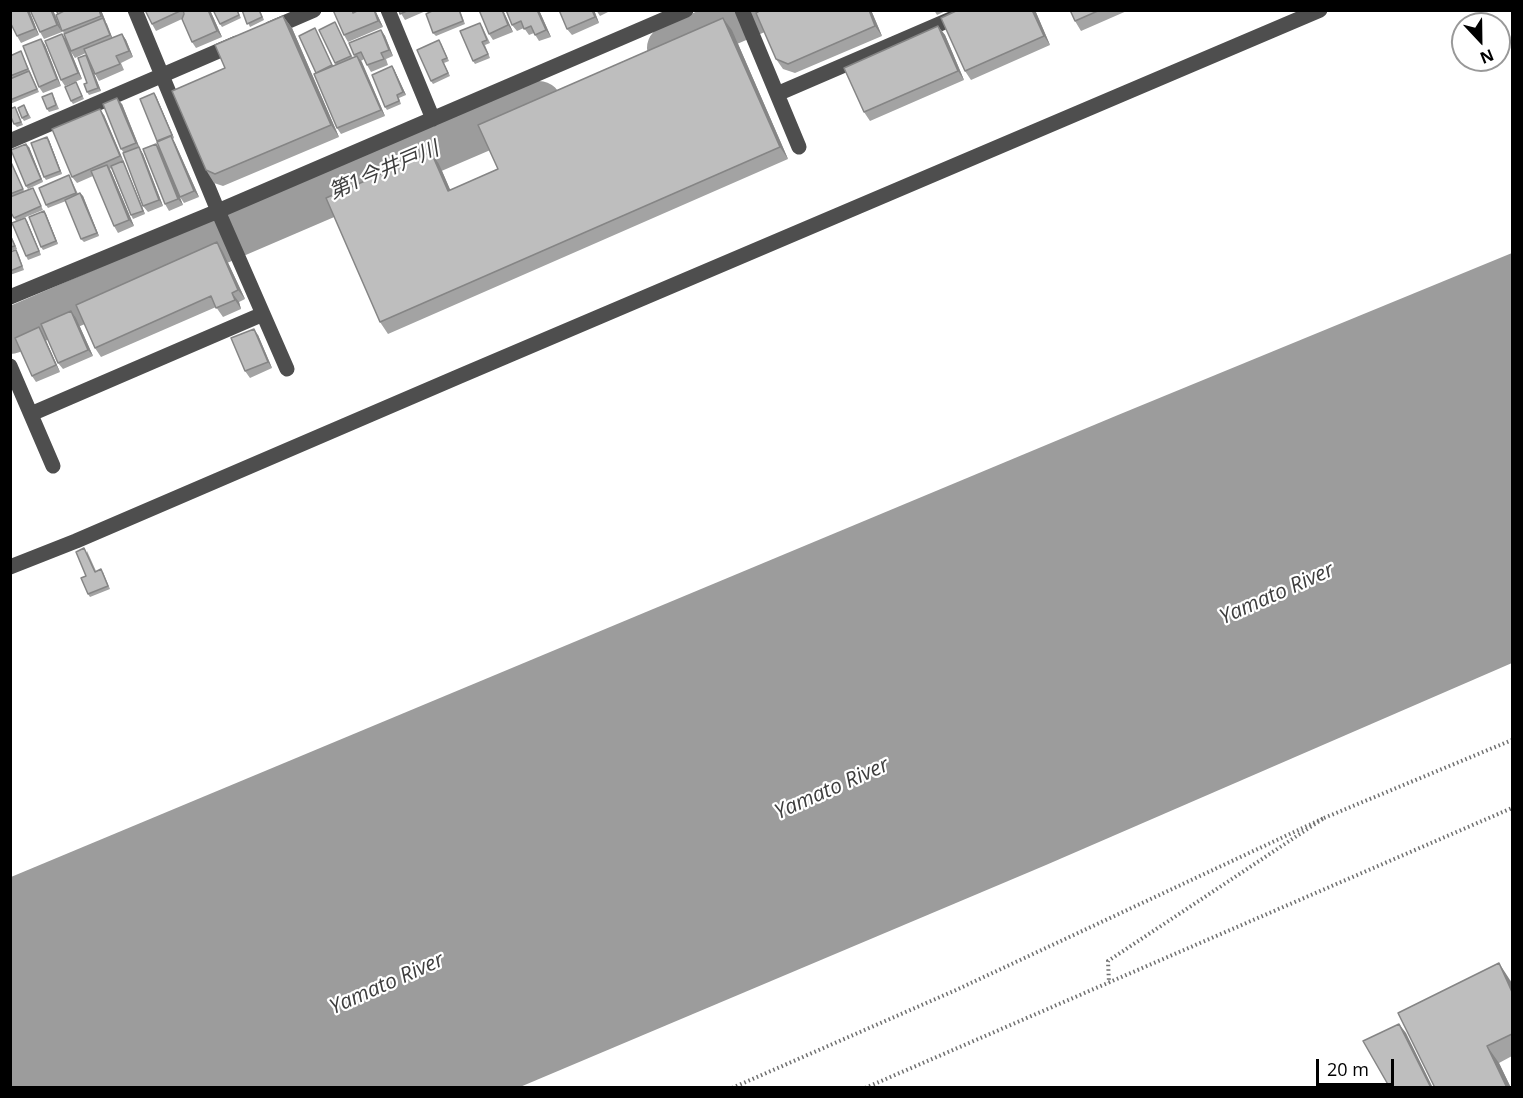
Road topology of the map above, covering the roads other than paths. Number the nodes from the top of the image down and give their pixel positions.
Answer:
1 (135, 10) edge
2 (314, 10) edge
3 (388, 10) edge
4 (686, 10) edge
5 (742, 10) edge
6 (972, 10) edge
7 (1320, 10) edge
8 (162, 75) junction
9 (777, 93) junction
10 (433, 119) junction
11 (10, 141) edge
12 (799, 147) dead end
13 (219, 212) junction
14 (10, 297) edge
15 (263, 313) junction
16 (10, 366) edge
17 (287, 369) dead end
18 (30, 413) junction
19 (53, 466) dead end
20 (10, 567) edge

1 - 8 street
2 - 8 street
3 - 10 street
4 - 10 street
5 - 9 street
6 - 9 street
7 - 20 street
8 - 11 street
8 - 13 street
9 - 12 street
10 - 13 street
13 - 14 street
13 - 15 street
15 - 17 street
15 - 18 street
16 - 18 street
18 - 19 street

